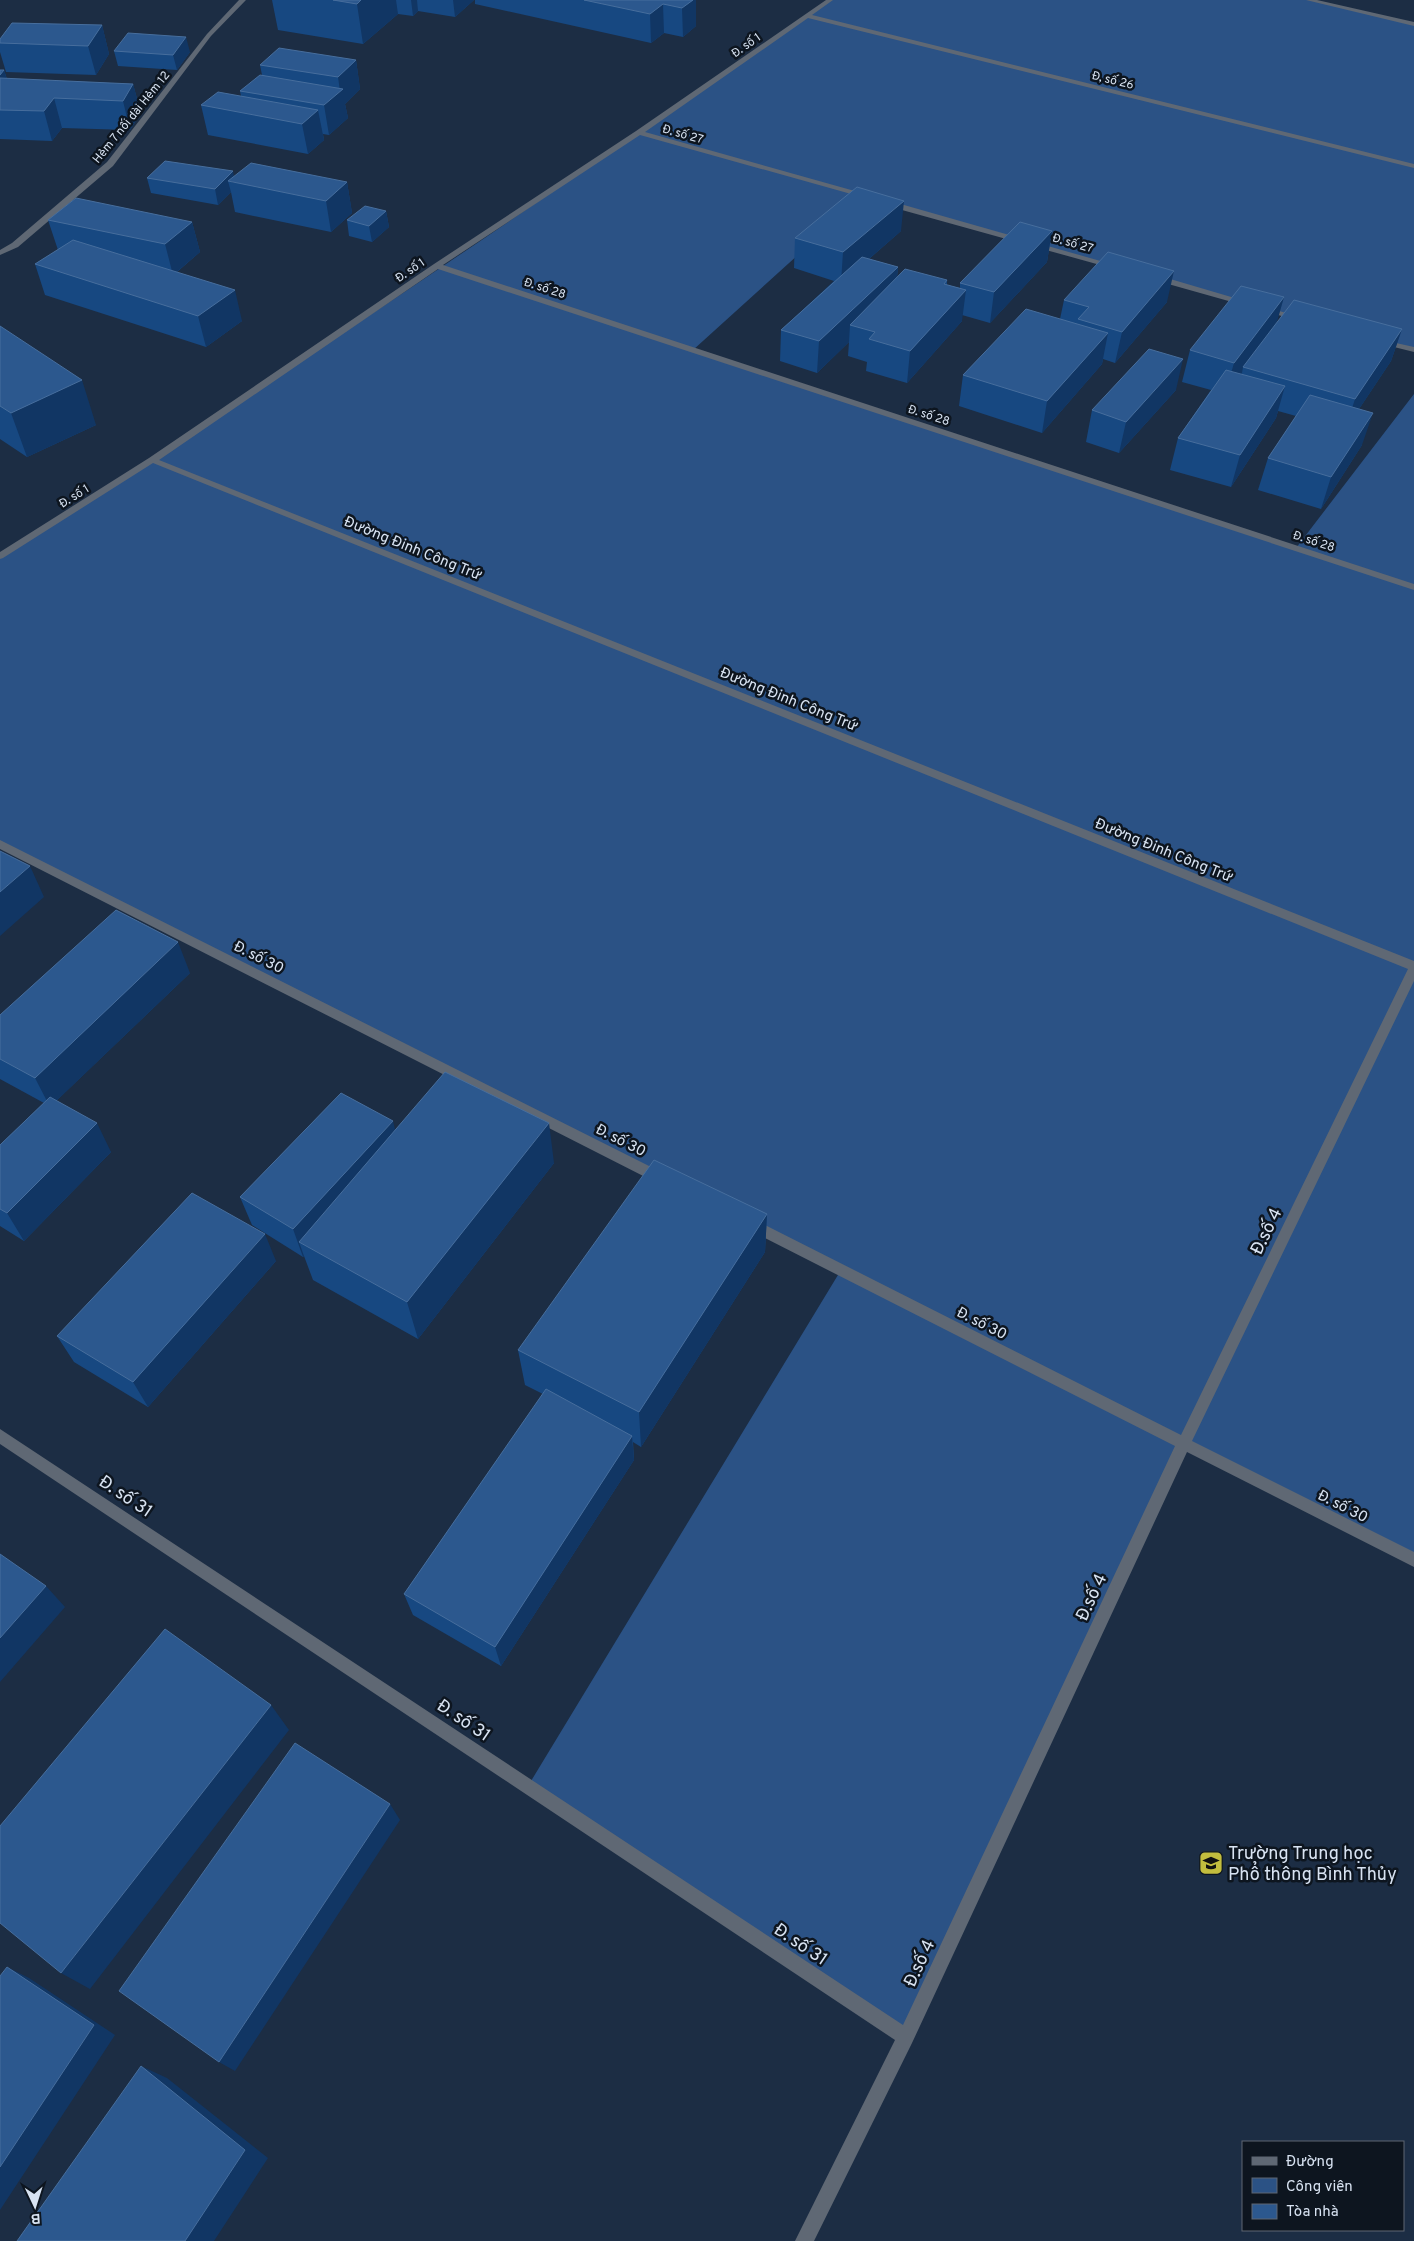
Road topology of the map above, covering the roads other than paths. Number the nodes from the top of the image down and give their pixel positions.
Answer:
1 (243, 0) edge
2 (830, 0) edge
3 (1309, 0) edge
4 (807, 16) junction
5 (1414, 24) edge
6 (639, 133) junction
7 (1414, 166) edge
8 (872, 199) edge
9 (882, 201) edge
10 (0, 253) edge
11 (437, 266) junction
12 (1119, 268) edge
13 (1148, 276) edge
14 (1310, 321) edge
15 (1376, 340) edge
16 (1414, 350) edge
17 (152, 460) junction
18 (0, 556) edge
19 (1414, 587) edge
20 (0, 844) edge
21 (1414, 968) edge
22 (673, 1185) edge
23 (744, 1220) edge
24 (0, 1436) edge
25 (1184, 1443) junction
26 (1414, 1560) edge
27 (906, 2037) junction
28 (804, 2241) edge

1 - 10 street, Hẻm 7 nối dài Hẻm 12
2 - 4 street, Đ. số 1
3 - 5 street
4 - 6 street, Đ. số 1
4 - 7 street, Đ, số 26
6 - 8 street, Đ. số 27
6 - 11 street, Đ. số 1
9 - 12 street, Đ. số 27
11 - 17 street, Đ. số 1
11 - 19 street, Đ. số 28
13 - 14 street
15 - 16 street
17 - 18 street, Đ. số 1
17 - 21 street, Đường Đinh Công Trứ
20 - 22 street, Đ. số 30
21 - 25 street, Đ.số 4
23 - 25 street, Đ. số 30
24 - 27 street, Đ. số 31
25 - 26 street, Đ. số 30
25 - 27 street, Đ.số 4
27 - 28 street, Đ.số 4

